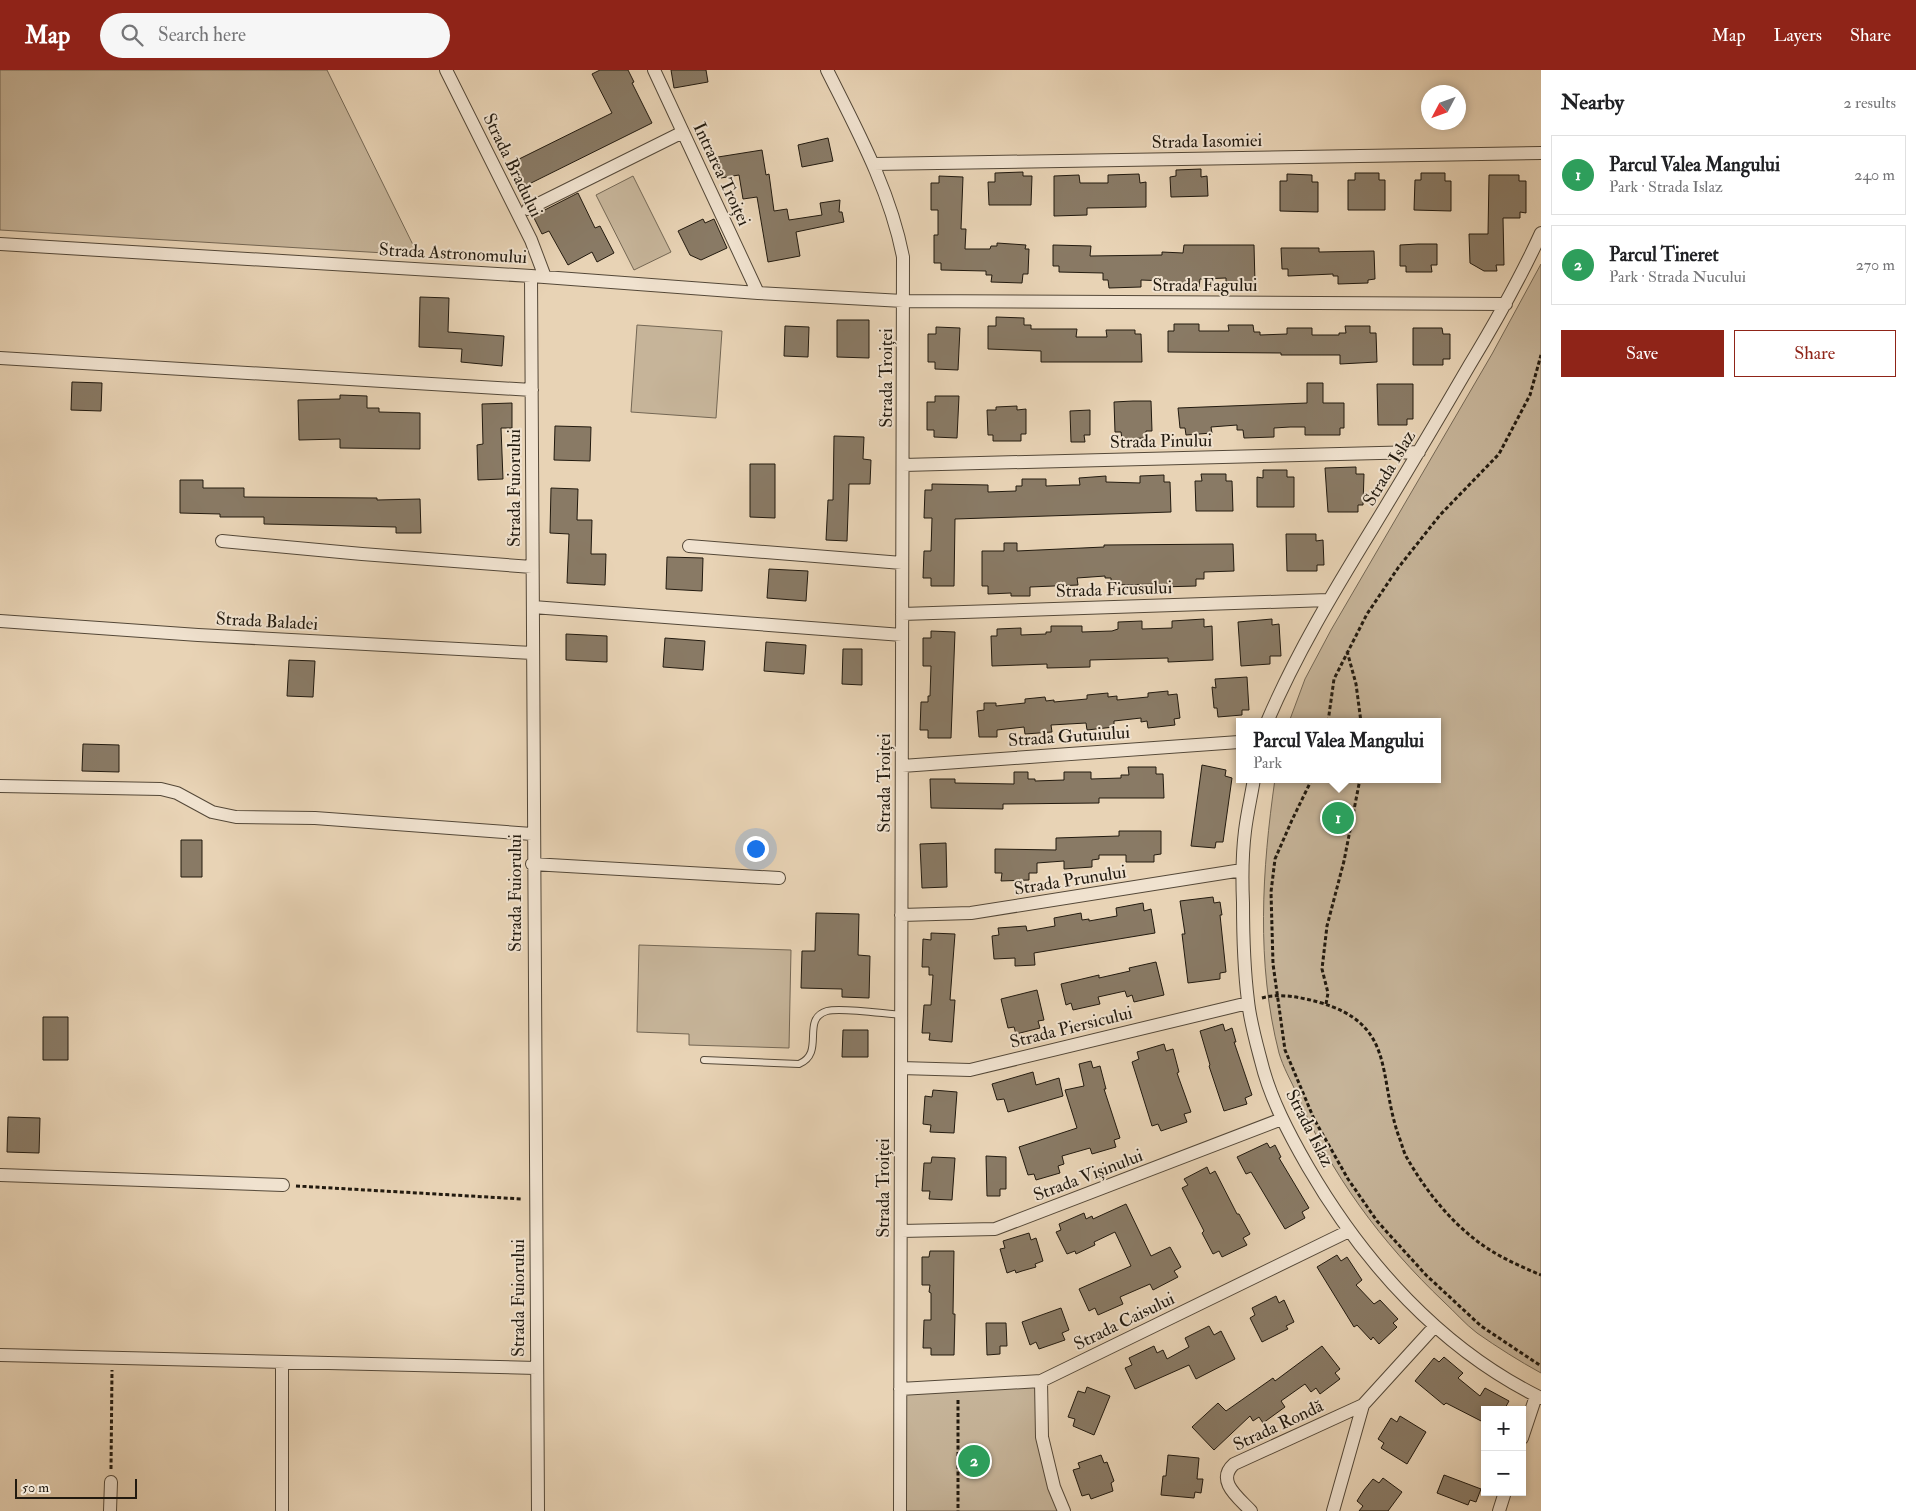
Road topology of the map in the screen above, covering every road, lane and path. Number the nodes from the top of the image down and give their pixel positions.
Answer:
1 (446, 70) edge
2 (654, 70) edge
3 (827, 70) edge
4 (683, 132) junction
5 (1541, 153) edge
6 (874, 164) junction
7 (528, 208) dead end
8 (1541, 233) edge
9 (0, 244) edge
10 (531, 276) junction
11 (545, 277) junction
12 (758, 293) junction
13 (903, 301) junction
14 (1506, 304) junction
15 (1541, 355) edge
16 (0, 358) edge
17 (532, 390) junction
18 (1419, 452) junction
19 (903, 465) junction
20 (222, 541) dead end
21 (689, 546) dead end
22 (902, 562) junction
23 (532, 567) junction
24 (1328, 600) junction
25 (533, 606) junction
26 (902, 614) junction
27 (0, 621) edge
28 (902, 635) junction
29 (1347, 652) junction
30 (533, 654) junction
31 (1270, 718) edge
32 (1329, 718) edge
33 (1360, 718) edge
34 (1236, 742) edge
35 (902, 766) junction
36 (1253, 783) edge
37 (1310, 783) edge
38 (1359, 783) edge
39 (0, 786) edge
40 (532, 834) junction
41 (532, 864) junction
42 (1242, 870) junction
43 (779, 878) dead end
44 (902, 915) junction
45 (1277, 996) junction
46 (1248, 1003) junction
47 (1326, 1004) junction
48 (902, 1015) junction
49 (704, 1060) dead end
50 (901, 1068) junction
51 (1282, 1119) junction
52 (0, 1175) edge
53 (283, 1186) joint
54 (535, 1200) junction
55 (901, 1231) junction
56 (1349, 1231) junction
57 (1541, 1275) edge
58 (1434, 1326) junction
59 (0, 1355) edge
60 (112, 1358) junction
61 (282, 1362) junction
62 (1541, 1366) edge
63 (536, 1368) junction
64 (1041, 1381) junction
65 (958, 1386) junction
66 (900, 1389) junction
67 (1538, 1397) edge
68 (1363, 1405) junction
69 (1526, 1428) edge
70 (111, 1482) joint
71 (1504, 1496) edge
72 (110, 1511) edge
73 (282, 1511) edge
74 (538, 1511) edge
75 (900, 1511) edge
76 (958, 1511) edge
77 (1064, 1511) edge
78 (1251, 1511) edge
79 (1333, 1511) edge
80 (1499, 1511) edge

1 - 11 street, Strada Bradului
2 - 4 street, Intrarea Troiței
3 - 6 street, Strada Troiței
4 - 7 street
4 - 12 street, Intrarea Troiței
5 - 6 street, Strada Iasomiei
6 - 13 street, Strada Troiței
8 - 14 street, Strada Islaz
9 - 10 street, Strada Astronomului
10 - 11 street, Strada Astronomului
10 - 17 street, Strada Fuiorului
11 - 12 street, Strada Astronomului
12 - 13 street, Strada Astronomului
13 - 14 street, Strada Fagului
13 - 19 street, Strada Troiței
14 - 18 street, Strada Islaz
15 - 29 path
16 - 17 street
17 - 23 street, Strada Fuiorului
18 - 19 street, Strada Pinului
18 - 24 street, Strada Islaz
19 - 22 street, Strada Troiței
20 - 23 street
21 - 22 street
22 - 26 street, Strada Troiței
23 - 25 street, Strada Fuiorului
24 - 26 street, Strada Ficusului
24 - 31 street, Strada Islaz
25 - 28 street
25 - 30 street, Strada Fuiorului
26 - 28 street, Strada Troiței
27 - 30 street, Strada Baladei
28 - 35 street, Strada Troiței
29 - 32 path
29 - 33 path
30 - 40 street, Strada Fuiorului
34 - 35 street, Strada Gutuiului
35 - 44 street, Strada Troiței
36 - 42 street, Strada Islaz
37 - 45 path
38 - 47 path
39 - 40 street
40 - 41 street, Strada Fuiorului
41 - 43 street
41 - 54 street, Strada Fuiorului
42 - 44 street, Strada Prunului
42 - 46 street, Strada Islaz
44 - 48 street, Strada Troiței
45 - 46 path
45 - 47 path
45 - 62 path
46 - 50 street, Strada Piersicului
46 - 51 street, Strada Islaz
47 - 57 path
48 - 49 lane
48 - 50 street, Strada Troiței
50 - 55 street, Strada Troiței
51 - 55 street, Strada Vișinului
51 - 56 street, Strada Islaz
52 - 53 street
53 - 54 path
54 - 63 street, Strada Fuiorului
55 - 66 street, Strada Troiței
56 - 58 street, Strada Islaz
56 - 64 street, Strada Caisului
58 - 67 street, Strada Islaz
58 - 68 street, Strada Rondă
59 - 60 street
60 - 61 street
60 - 70 path
61 - 63 street
61 - 73 street
63 - 74 street, Strada Fuiorului
64 - 65 street, Strada Caisului
64 - 77 street
65 - 66 street, Strada Caisului
65 - 76 path
66 - 75 street, Strada Troiței
67 - 69 street
68 - 78 street, Strada Rondă
68 - 79 street, Strada Rondă
70 - 72 street
71 - 80 street

